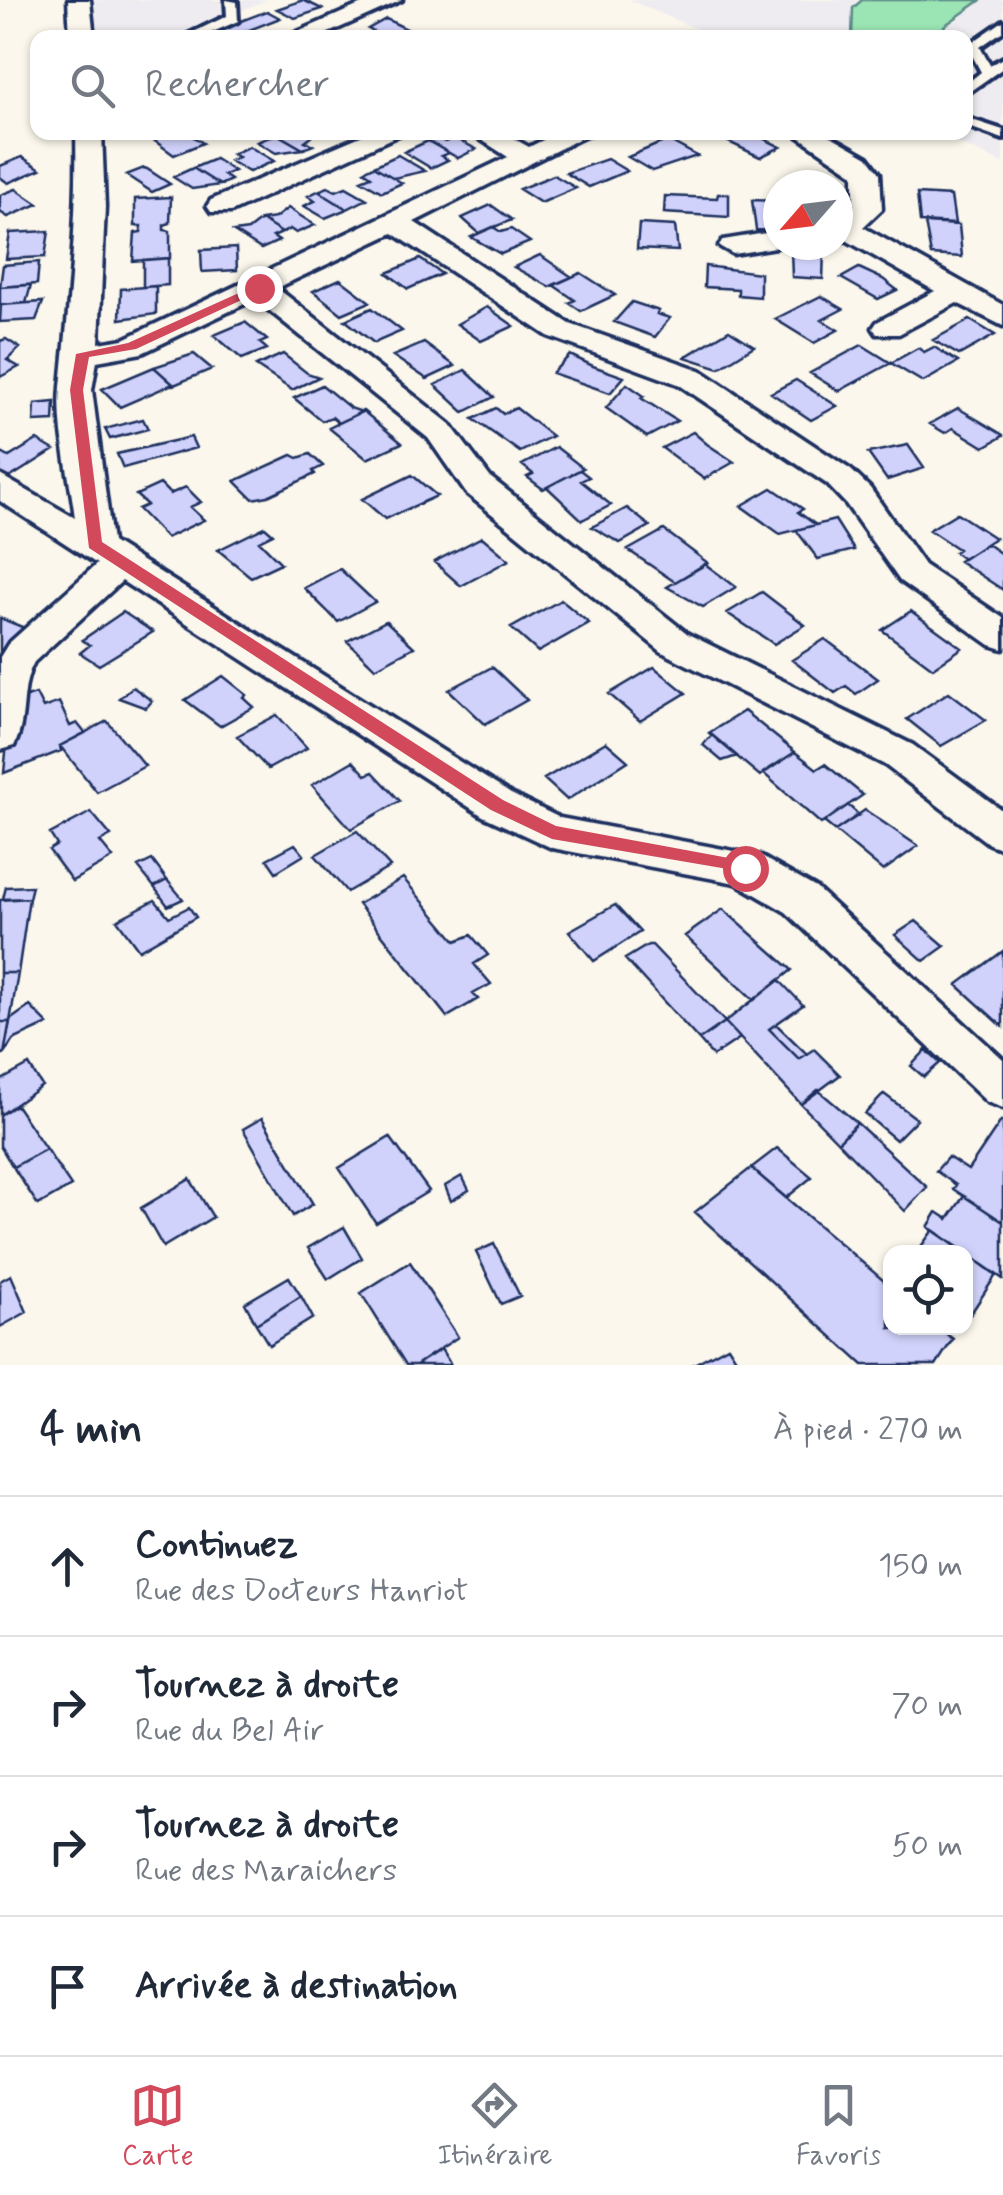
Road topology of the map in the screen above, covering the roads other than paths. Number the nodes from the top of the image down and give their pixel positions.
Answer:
1 (79, 0) edge
2 (232, 0) edge
3 (391, 0) edge
4 (1003, 24) edge
5 (81, 30) edge
6 (206, 30) edge
7 (315, 30) edge
8 (1003, 62) edge
9 (988, 73) junction
10 (973, 85) edge
11 (973, 124) edge
12 (1003, 135) edge
13 (89, 140) edge
14 (374, 140) edge
15 (496, 140) edge
16 (564, 140) edge
17 (818, 140) edge
18 (528, 157) junction
19 (221, 206) dead end
20 (394, 221) junction
21 (853, 223) edge
22 (853, 237) edge
23 (763, 241) edge
24 (733, 246) dead end
25 (259, 288) junction
26 (957, 291) junction
27 (1003, 317) edge
28 (888, 328) dead end
29 (83, 354) junction
30 (0, 486) edge
31 (108, 553) junction
32 (1003, 636) edge
33 (0, 736) edge
34 (1003, 834) edge
35 (1003, 1088) edge

1 - 5 street
2 - 6 lane
3 - 7 street
4 - 9 lane
8 - 9 lane
9 - 10 lane
11 - 12 lane
13 - 29 street
14 - 19 street
15 - 18 street
16 - 18 street
17 - 21 street
18 - 20 street
20 - 25 street
20 - 32 street
22 - 26 street
23 - 24 street
25 - 29 street
25 - 34 street
26 - 27 street
26 - 28 street
29 - 31 street
30 - 31 street
31 - 33 street
31 - 35 street

